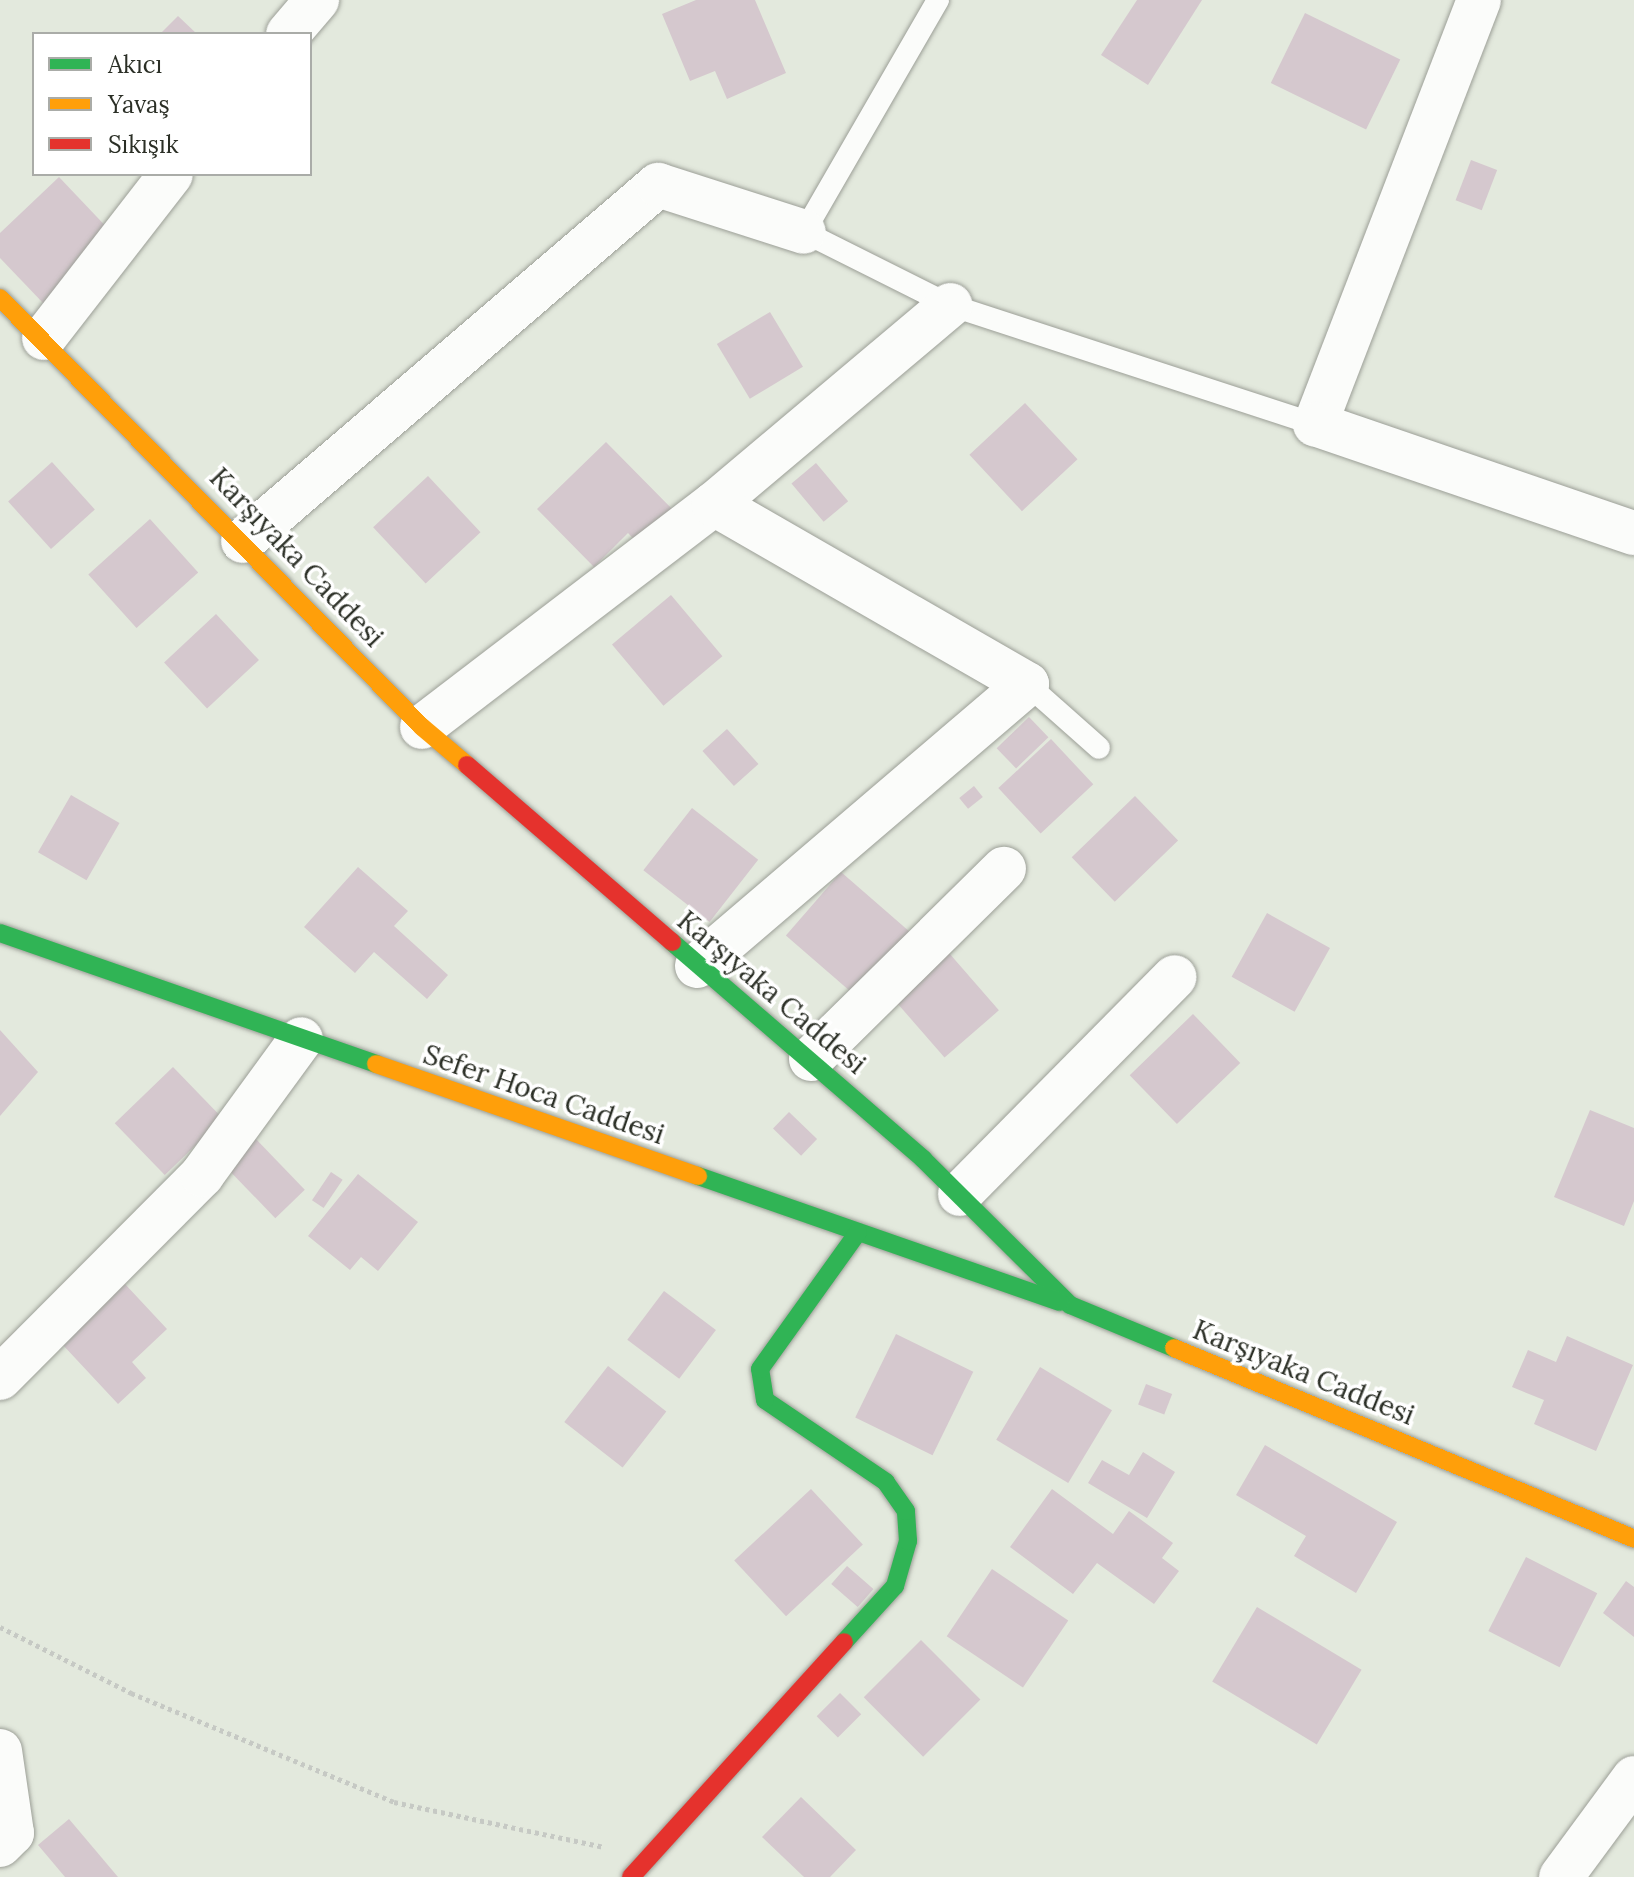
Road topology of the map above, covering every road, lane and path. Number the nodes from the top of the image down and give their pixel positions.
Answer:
1 (317, 0) edge
2 (938, 0) edge
3 (1479, 0) edge
4 (290, 32) edge
5 (169, 176) edge
6 (804, 232) junction
7 (0, 298) edge
8 (950, 305) junction
9 (44, 338) junction
10 (1315, 424) junction
11 (714, 504) junction
12 (1634, 533) edge
13 (243, 541) junction
14 (1027, 684) junction
15 (422, 727) junction
16 (1099, 748) dead end
17 (1004, 869) dead end
18 (0, 933) edge
19 (697, 966) junction
20 (1175, 977) dead end
21 (301, 1039) junction
22 (811, 1059) junction
23 (960, 1194) junction
24 (858, 1232) junction
25 (1070, 1305) junction
26 (0, 1378) edge
27 (1634, 1539) edge
28 (0, 1627) edge
29 (0, 1751) edge
30 (1634, 1778) edge
31 (0, 1845) edge
32 (648, 1856) junction
33 (631, 1877) edge
34 (1561, 1877) edge

1 - 4 street
2 - 6 lane
3 - 10 street
5 - 9 street
6 - 8 lane
6 - 13 street
7 - 9 street, Karşıyaka Caddesi
8 - 10 lane
8 - 11 street
9 - 13 street, Karşıyaka Caddesi
10 - 12 street
11 - 14 street
11 - 15 street
13 - 15 street, Karşıyaka Caddesi
14 - 16 lane
14 - 19 street
15 - 19 street, Karşıyaka Caddesi
17 - 22 street
18 - 21 street, Sefer Hoca Caddesi
19 - 22 street, Karşıyaka Caddesi
20 - 23 street
21 - 24 street, Sefer Hoca Caddesi
21 - 26 street
22 - 23 street, Karşıyaka Caddesi
23 - 25 street, Karşıyaka Caddesi
24 - 25 street, Sefer Hoca Caddesi
24 - 32 street
25 - 27 street, Karşıyaka Caddesi
28 - 32 path
29 - 31 street
30 - 34 street
32 - 33 street

